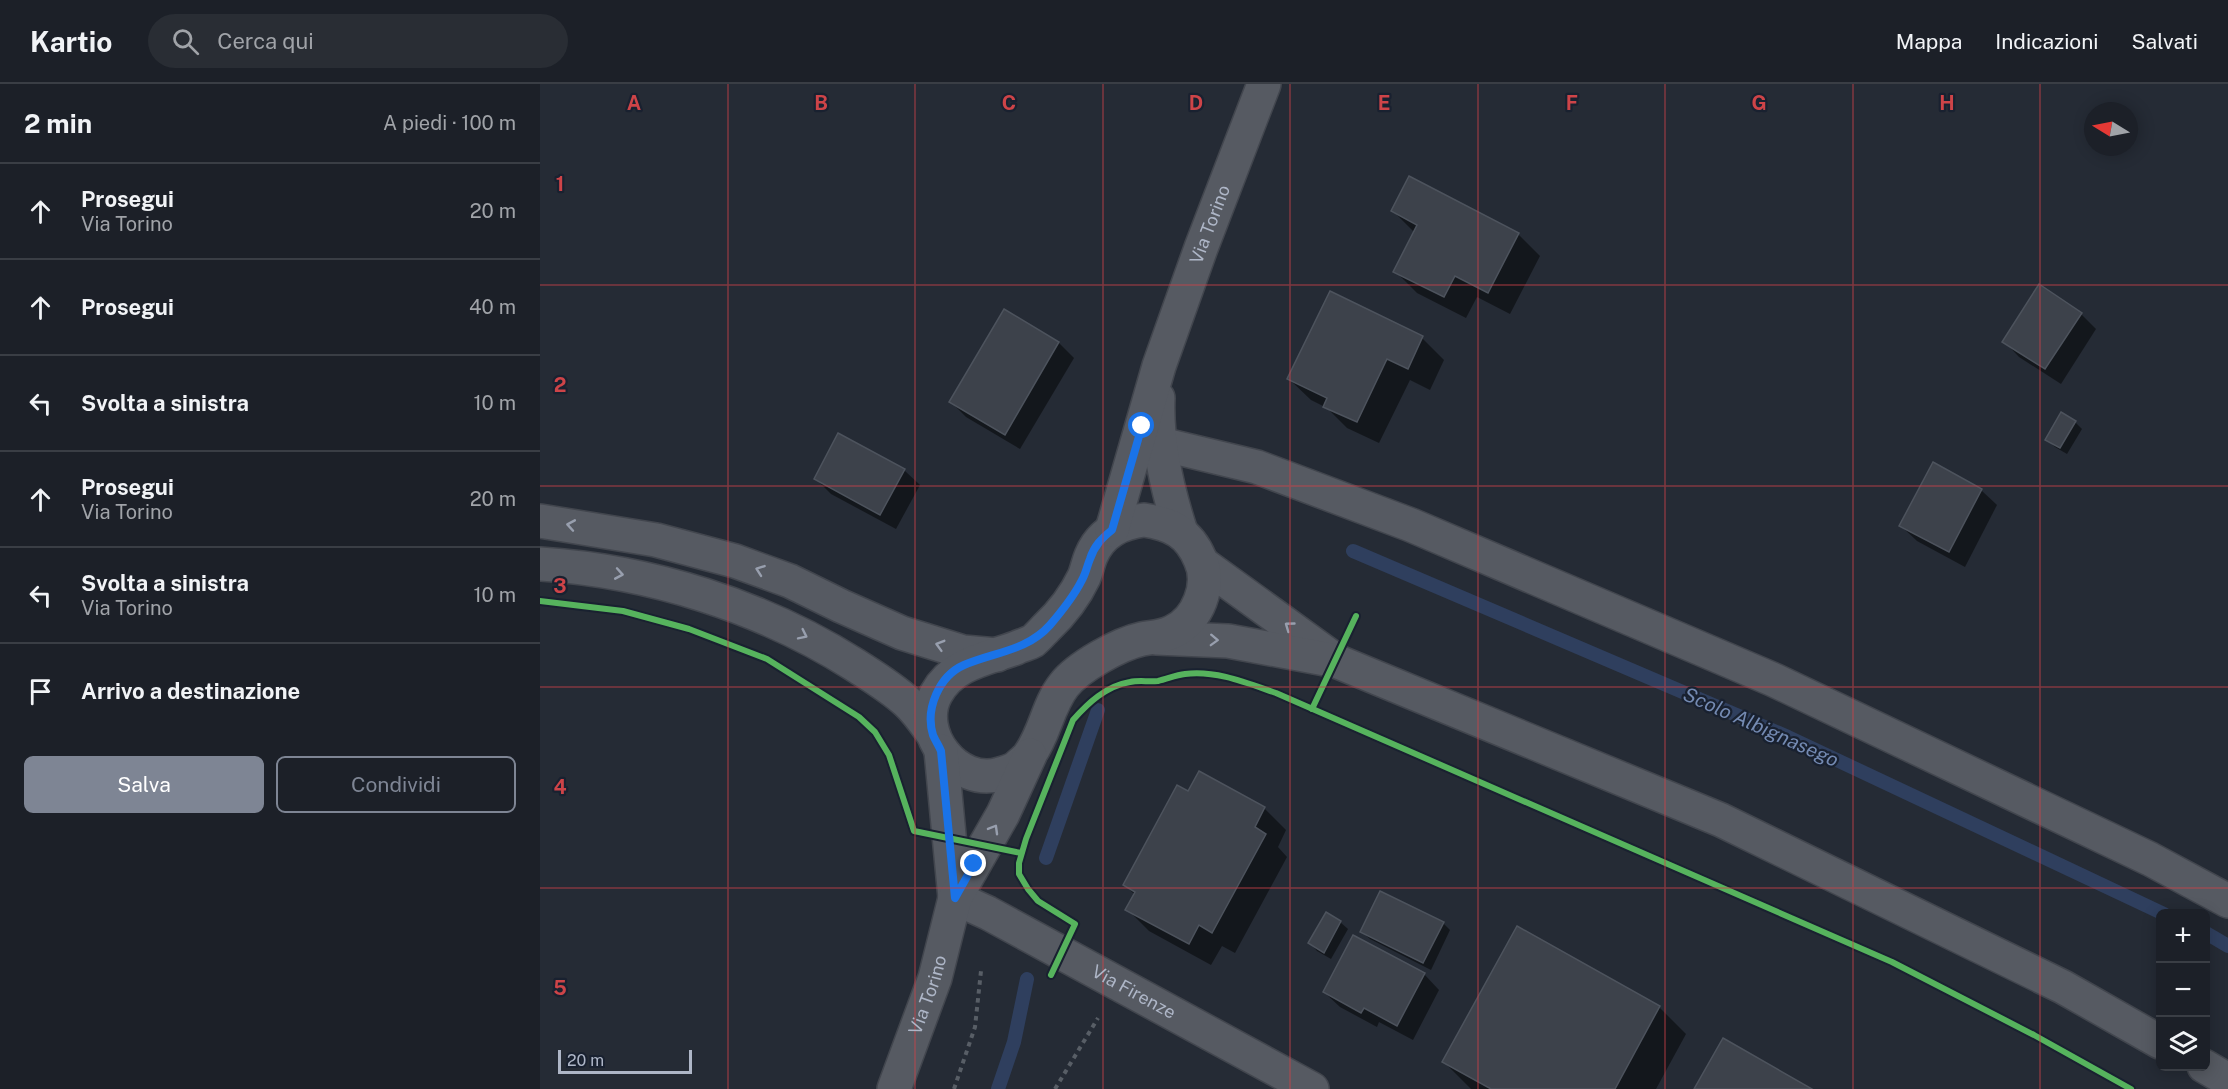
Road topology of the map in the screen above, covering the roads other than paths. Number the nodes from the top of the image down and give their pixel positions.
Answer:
1 (1264, 84) edge
2 (1159, 366) junction
3 (1161, 444) junction
4 (540, 521) edge
5 (1112, 530) junction
6 (1180, 532) junction
7 (540, 564) edge
8 (1203, 564) junction
9 (1156, 638) junction
10 (998, 655) junction
11 (1336, 661) junction
12 (937, 742) junction
13 (1030, 755) junction
14 (955, 898) junction
15 (2228, 901) edge
16 (2156, 1040) edge
17 (2210, 1070) edge
18 (2228, 1080) edge
19 (894, 1089) edge
20 (1312, 1089) edge

1 - 2 street, Via Torino
2 - 3 street, Via Torino
2 - 5 street, Via Torino
3 - 6 street, Via Torino
3 - 15 street
10 -> 4 street
5 - 6 street
5 - 10 street, Via Torino
6 - 8 street
7 -> 12 street
8 - 9 street
11 -> 8 street
9 -> 11 street
9 - 13 street, Via Torino
10 - 12 street, Via Torino
11 - 16 street
12 - 13 street
12 - 14 street, Via Torino
14 -> 13 street, Via Torino
14 - 19 street, Via Torino
14 - 20 street, Via Firenze
17 - 18 street

